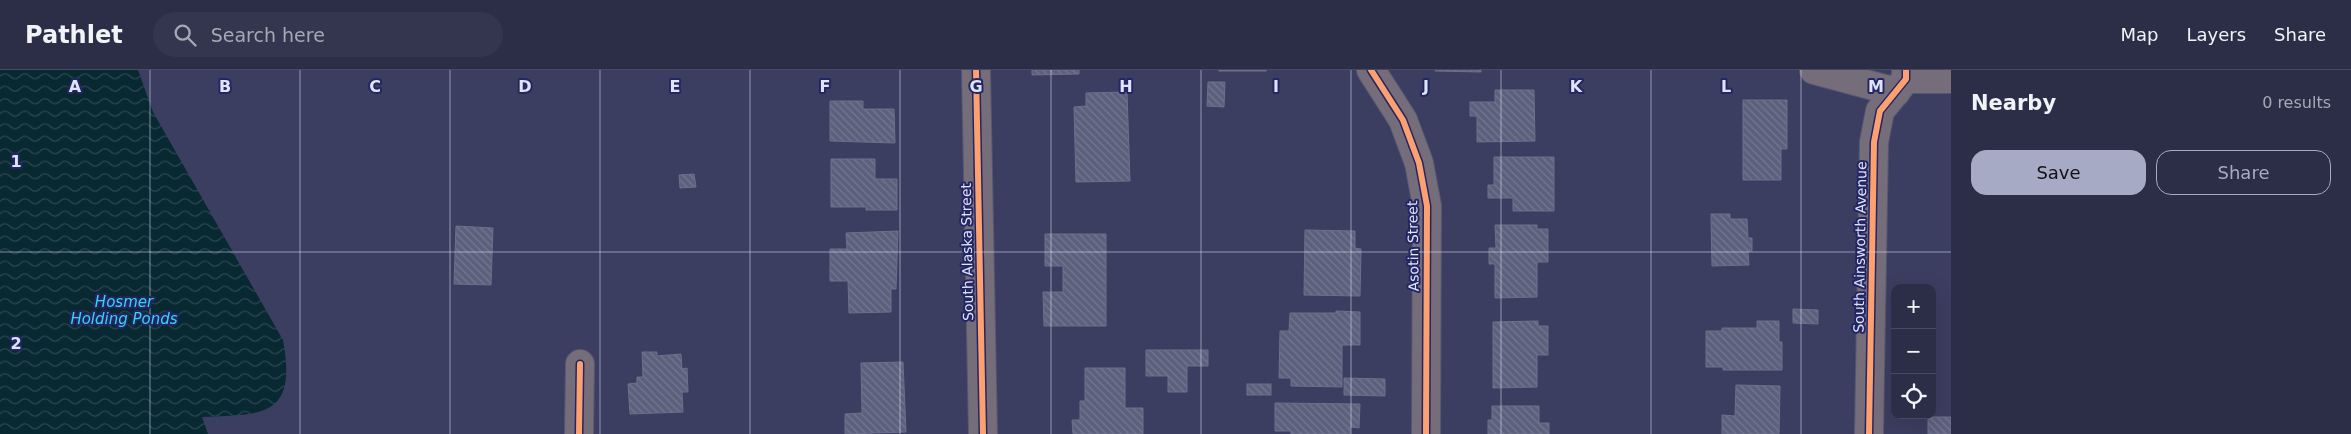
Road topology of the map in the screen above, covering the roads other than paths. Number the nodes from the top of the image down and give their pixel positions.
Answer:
1 (976, 70) edge
2 (1371, 70) edge
3 (1814, 70) edge
4 (1951, 79) edge
5 (1903, 80) edge
6 (580, 364) dead end
7 (579, 434) edge
8 (983, 434) edge
9 (1426, 434) edge
10 (1869, 434) edge

1 - 8 street, South Alaska Street
2 - 9 street, Asotin Street
3 - 5 street
4 - 5 street
5 - 10 street, South Ainsworth Avenue
6 - 7 street

